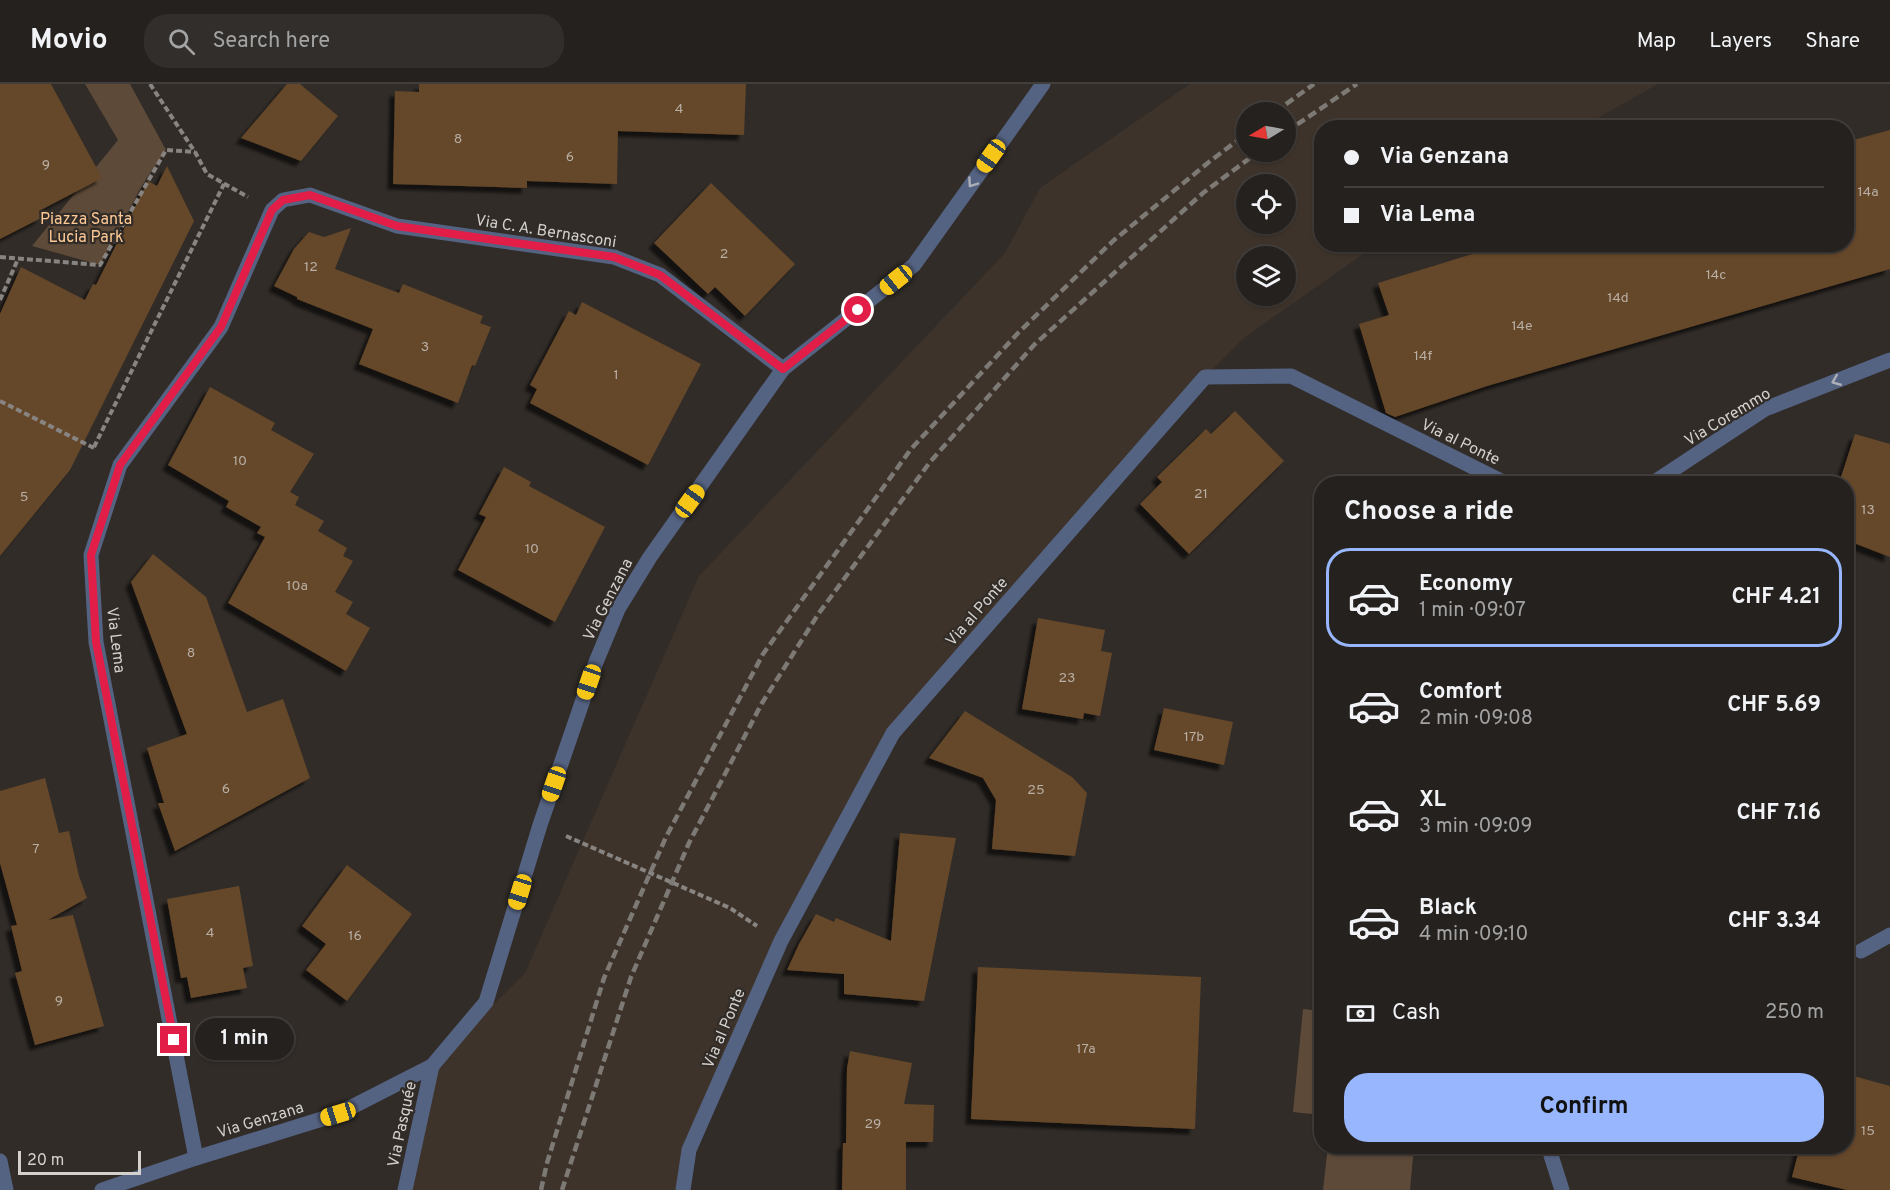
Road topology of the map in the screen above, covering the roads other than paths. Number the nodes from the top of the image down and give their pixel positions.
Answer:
1 (1043, 84) edge
2 (310, 195) joint
3 (1890, 360) edge
4 (783, 369) junction
5 (1491, 476) edge
6 (1664, 476) edge
7 (1890, 935) edge
8 (1861, 951) dead end
9 (432, 1066) junction
10 (1551, 1154) edge
11 (196, 1158) junction
12 (0, 1161) edge
13 (6, 1190) edge
14 (102, 1190) edge
15 (405, 1190) edge
16 (683, 1190) edge
17 (1562, 1190) edge

1 -> 4 street, Via Genzana
2 - 4 street, Via C. A. Bernasconi
2 - 11 street, Via Lema
3 -> 6 street, Via Coremmo
4 - 9 street, Via Genzana
5 - 16 street, Via al Ponte
7 - 8 street
9 - 11 street, Via Genzana
9 - 15 street, Via Pasquée
10 - 17 street
11 - 14 street, Via Genzana
12 - 13 street

